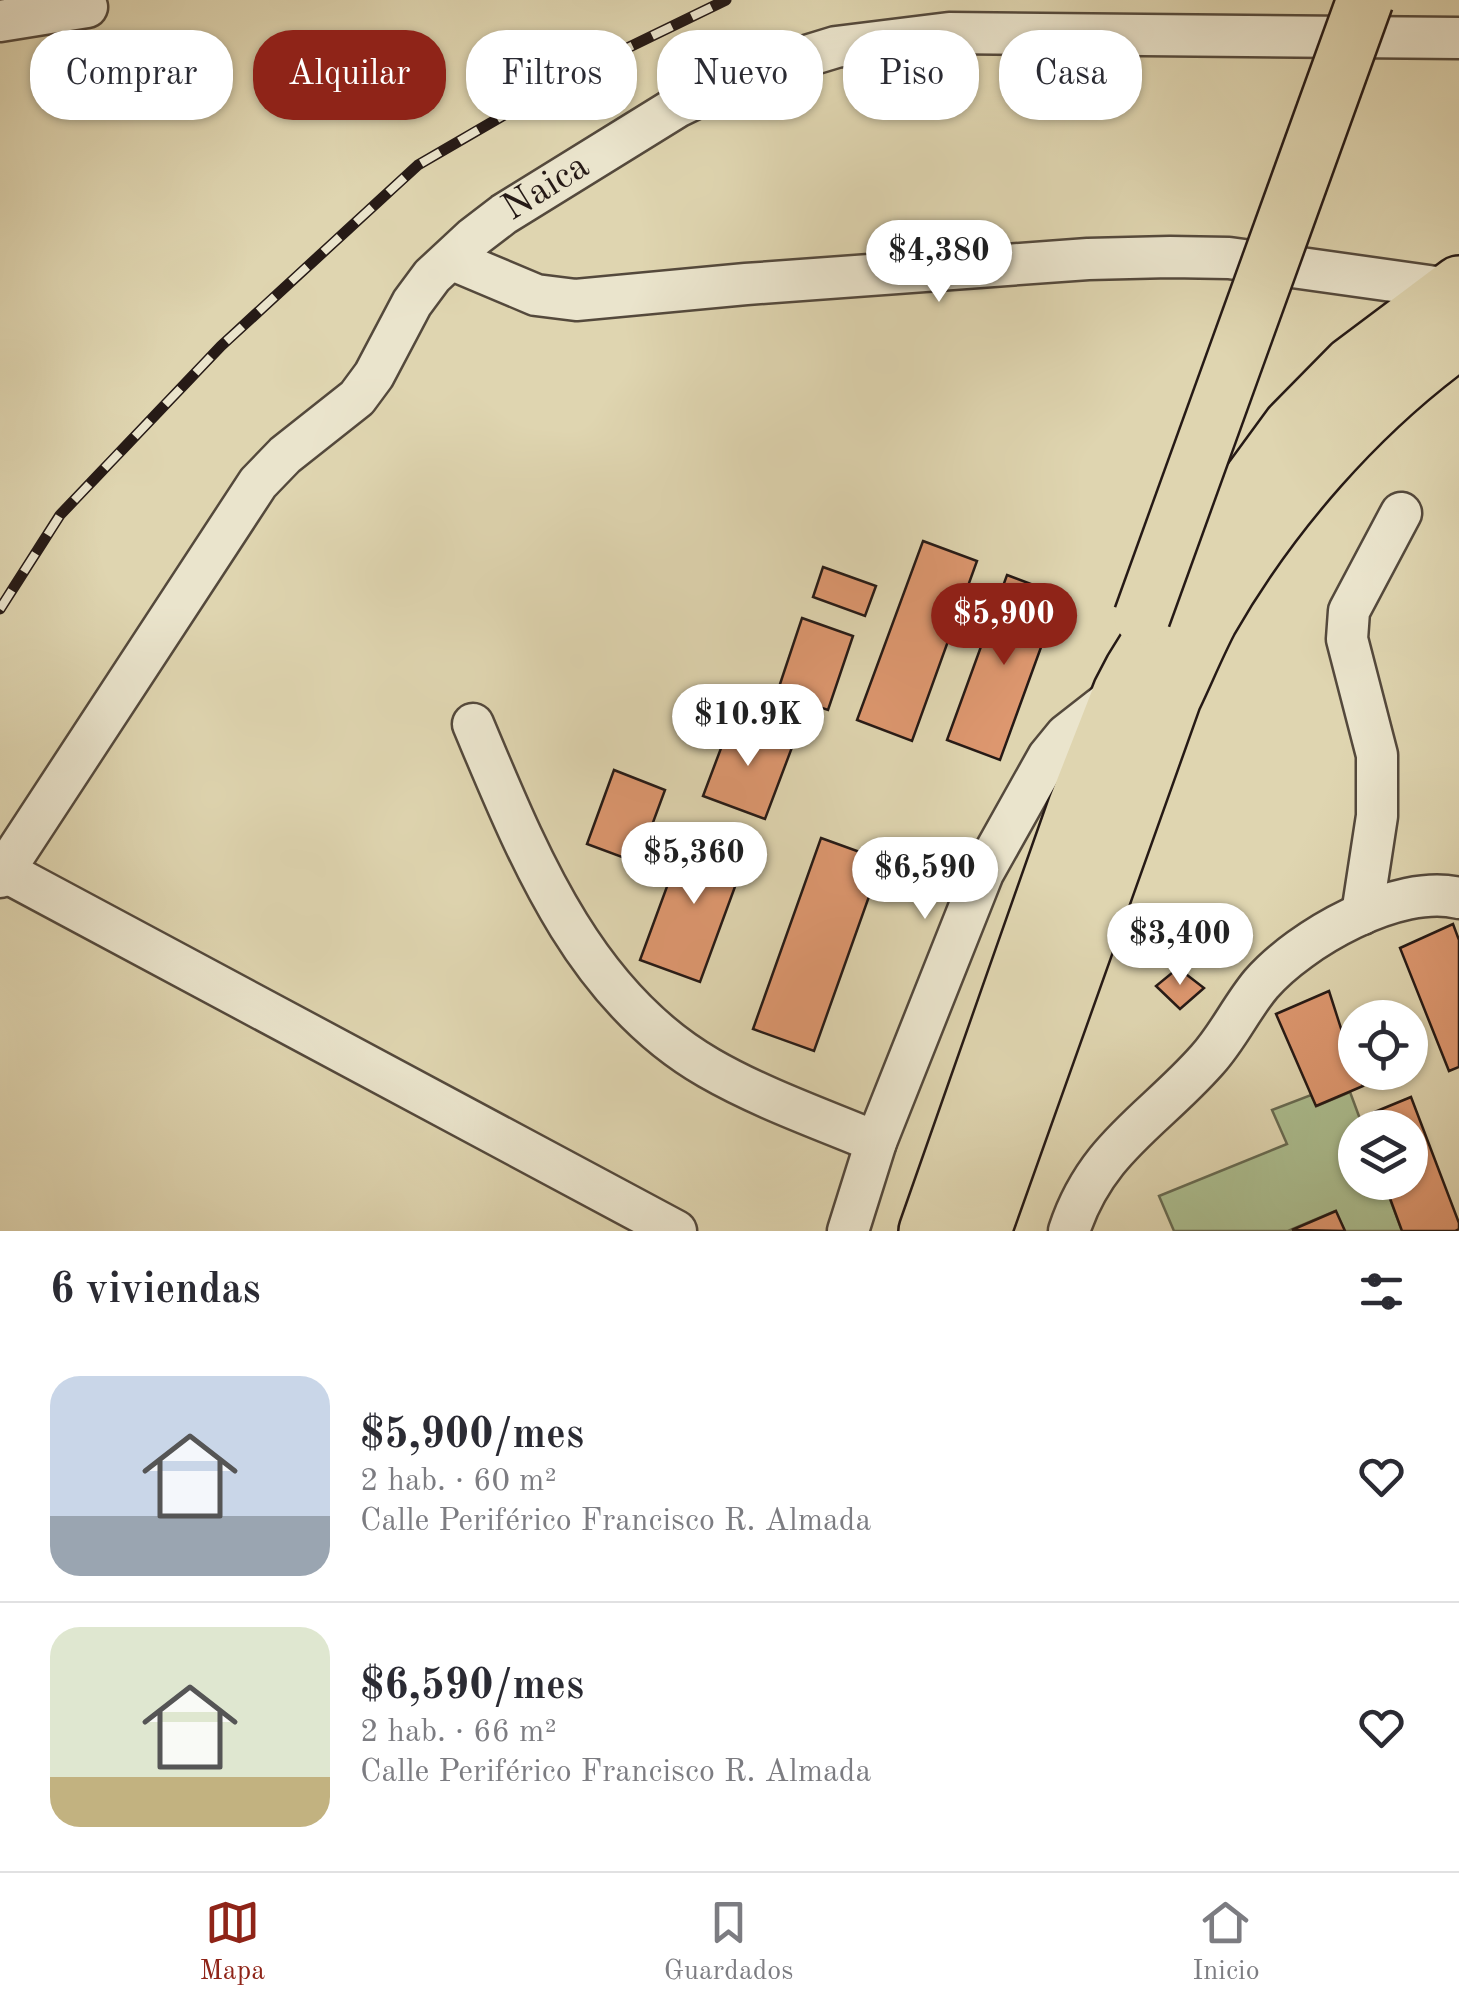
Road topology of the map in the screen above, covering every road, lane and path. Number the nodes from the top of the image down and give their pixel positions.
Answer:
1 (1365, 0) edge
2 (87, 7) dead end
3 (0, 21) edge
4 (1459, 38) edge
5 (453, 260) junction
6 (1456, 304) edge
7 (1401, 513) dead end
8 (1132, 660) junction
9 (473, 724) dead end
10 (2, 874) edge
11 (1459, 898) edge
12 (1362, 914) junction
13 (876, 1142) junction
14 (1081, 1221) edge
15 (676, 1231) edge
16 (848, 1231) edge
17 (927, 1231) edge
18 (982, 1231) edge

1 - 8 highway, bridge
2 - 3 street
4 - 5 street, Naica
5 - 6 street
5 - 10 street, Naica
6 - 8 highway
6 - 18 highway
7 - 12 street
8 - 13 street
8 - 17 highway
9 - 13 street
10 - 15 street
11 - 12 street
12 - 14 street
13 - 16 street

